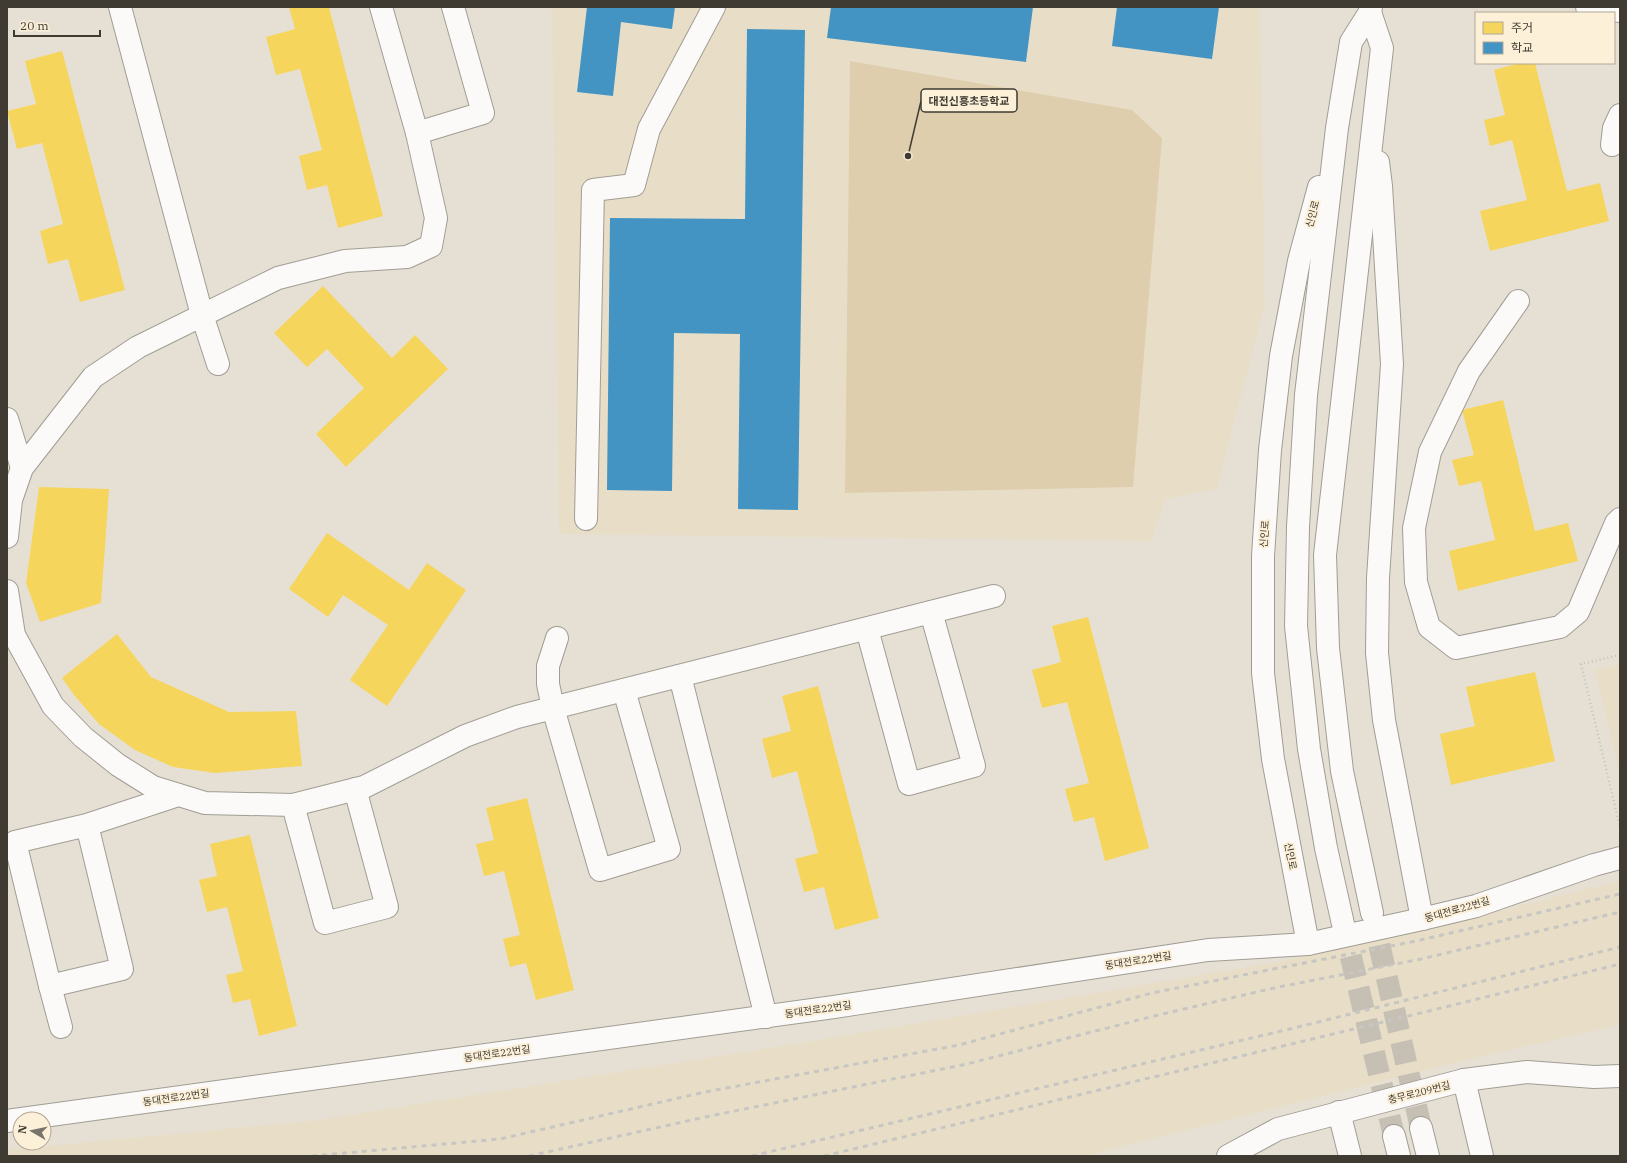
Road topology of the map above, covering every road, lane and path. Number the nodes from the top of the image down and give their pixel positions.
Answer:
1 (120, 7) edge
2 (381, 7) edge
3 (453, 7) edge
4 (714, 7) edge
5 (1587, 7) edge
6 (1370, 9) edge
7 (1620, 11) edge
8 (1620, 115) edge
9 (1372, 123) junction
10 (1337, 128) junction
11 (417, 133) junction
12 (1612, 145) dead end
13 (1518, 301) dead end
14 (202, 314) junction
15 (218, 364) dead end
16 (7, 419) edge
17 (22, 468) junction
18 (586, 519) dead end
19 (1620, 519) edge
20 (7, 537) edge
21 (7, 591) edge
22 (994, 596) dead end
23 (931, 612) junction
24 (867, 629) junction
25 (557, 638) dead end
26 (1620, 654) edge
27 (680, 676) junction
28 (624, 690) junction
29 (553, 708) junction
30 (355, 789) junction
31 (178, 795) junction
32 (293, 805) junction
33 (87, 825) junction
34 (1620, 827) edge
35 (1620, 858) edge
36 (1372, 913) tunnel mouth
37 (1422, 919) junction
38 (1343, 924) tunnel mouth
39 (1308, 944) junction
40 (50, 986) junction
41 (766, 1016) junction
42 (61, 1027) dead end
43 (1620, 1076) edge
44 (1464, 1080) junction
45 (1339, 1112) junction
46 (7, 1120) edge
47 (1421, 1128) tunnel mouth
48 (1228, 1156) edge
49 (1350, 1156) edge
50 (1428, 1156) edge
51 (1482, 1156) edge

1 - 14 street
2 - 11 street
3 - 11 street
4 - 18 street
5 - 7 street
6 - 9 street, 신인로
6 - 10 street, 신인로
8 - 12 street
9 - 36 street, 신인로
9 - 37 street, 신인로
10 - 38 street, 신인로
10 - 39 street, 신인로
11 - 14 street
13 - 19 street
14 - 15 street
14 - 17 street
16 - 17 street
17 - 20 street
21 - 31 street
22 - 23 street
23 - 24 street
23 - 24 street
24 - 27 street
25 - 29 street
26 - 34 path
27 - 28 street
27 - 41 street
28 - 29 street
28 - 29 street
29 - 30 street
30 - 32 street
30 - 32 street
31 - 32 street
31 - 33 street
33 - 40 street
33 - 40 street
35 - 37 street, 동대전로22번길
37 - 39 street, 동대전로22번길
39 - 41 street, 동대전로22번길
40 - 42 street
41 - 46 street, 동대전로22번길
43 - 44 street, 충무로209번길
44 - 45 street, 충무로209번길
44 - 51 street
45 - 48 street, 충무로209번길
45 - 49 street
47 - 50 street

